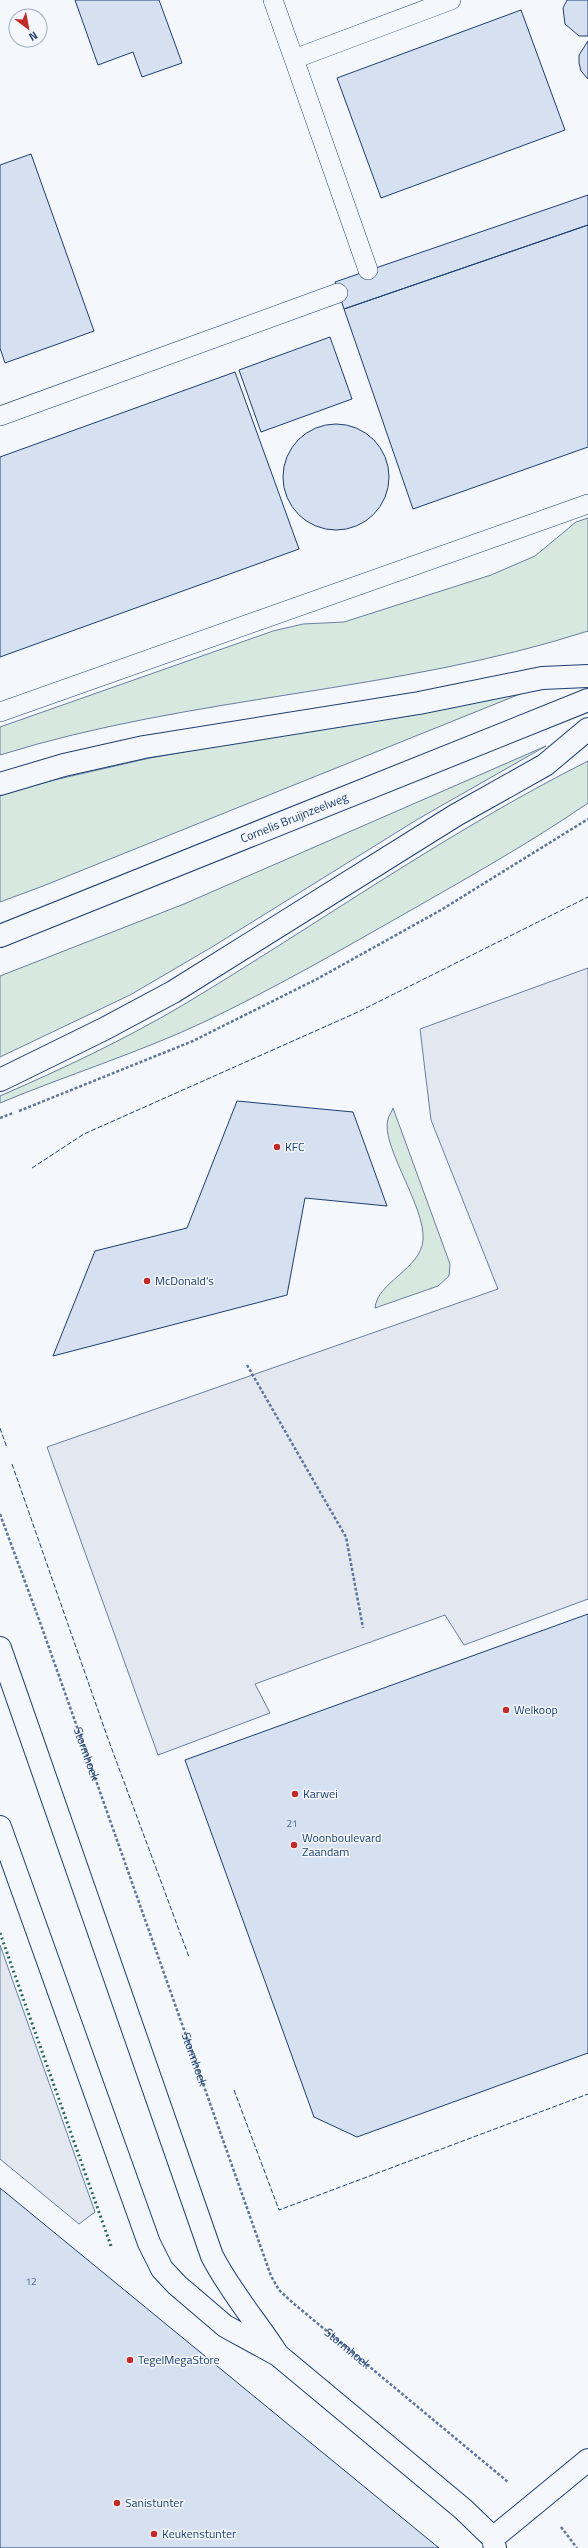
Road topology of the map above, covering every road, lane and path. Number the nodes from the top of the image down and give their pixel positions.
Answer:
1 (273, 0) edge
2 (451, 0) edge
3 (294, 59) junction
4 (368, 270) dead end
5 (338, 293) dead end
6 (0, 416) edge
7 (588, 504) edge
8 (588, 676) edge
9 (588, 700) edge
10 (0, 712) edge
11 (588, 729) edge
12 (0, 784) edge
13 (588, 819) edge
14 (0, 936) edge
15 (0, 1080) edge
16 (0, 1118) edge
17 (247, 1365) dead end
18 (0, 1514) edge
19 (363, 1628) dead end
20 (0, 1648) edge
21 (0, 1827) edge
22 (278, 2355) junction
23 (588, 2460) edge
24 (535, 2504) junction
25 (494, 2543) edge
26 (578, 2548) edge

1 - 3 lane
2 - 3 lane
3 - 4 lane
5 - 6 lane
7 - 10 lane
8 - 12 main road
9 - 14 main road, Cornelis Bruijnzeelweg
11 - 15 main road
13 - 16 path
17 - 19 path
18 - 24 path, Stormhoek
20 - 22 main road
21 - 22 main road
22 - 25 main road
23 - 24 main road
24 - 25 main road
24 - 26 path, Stormhoek

